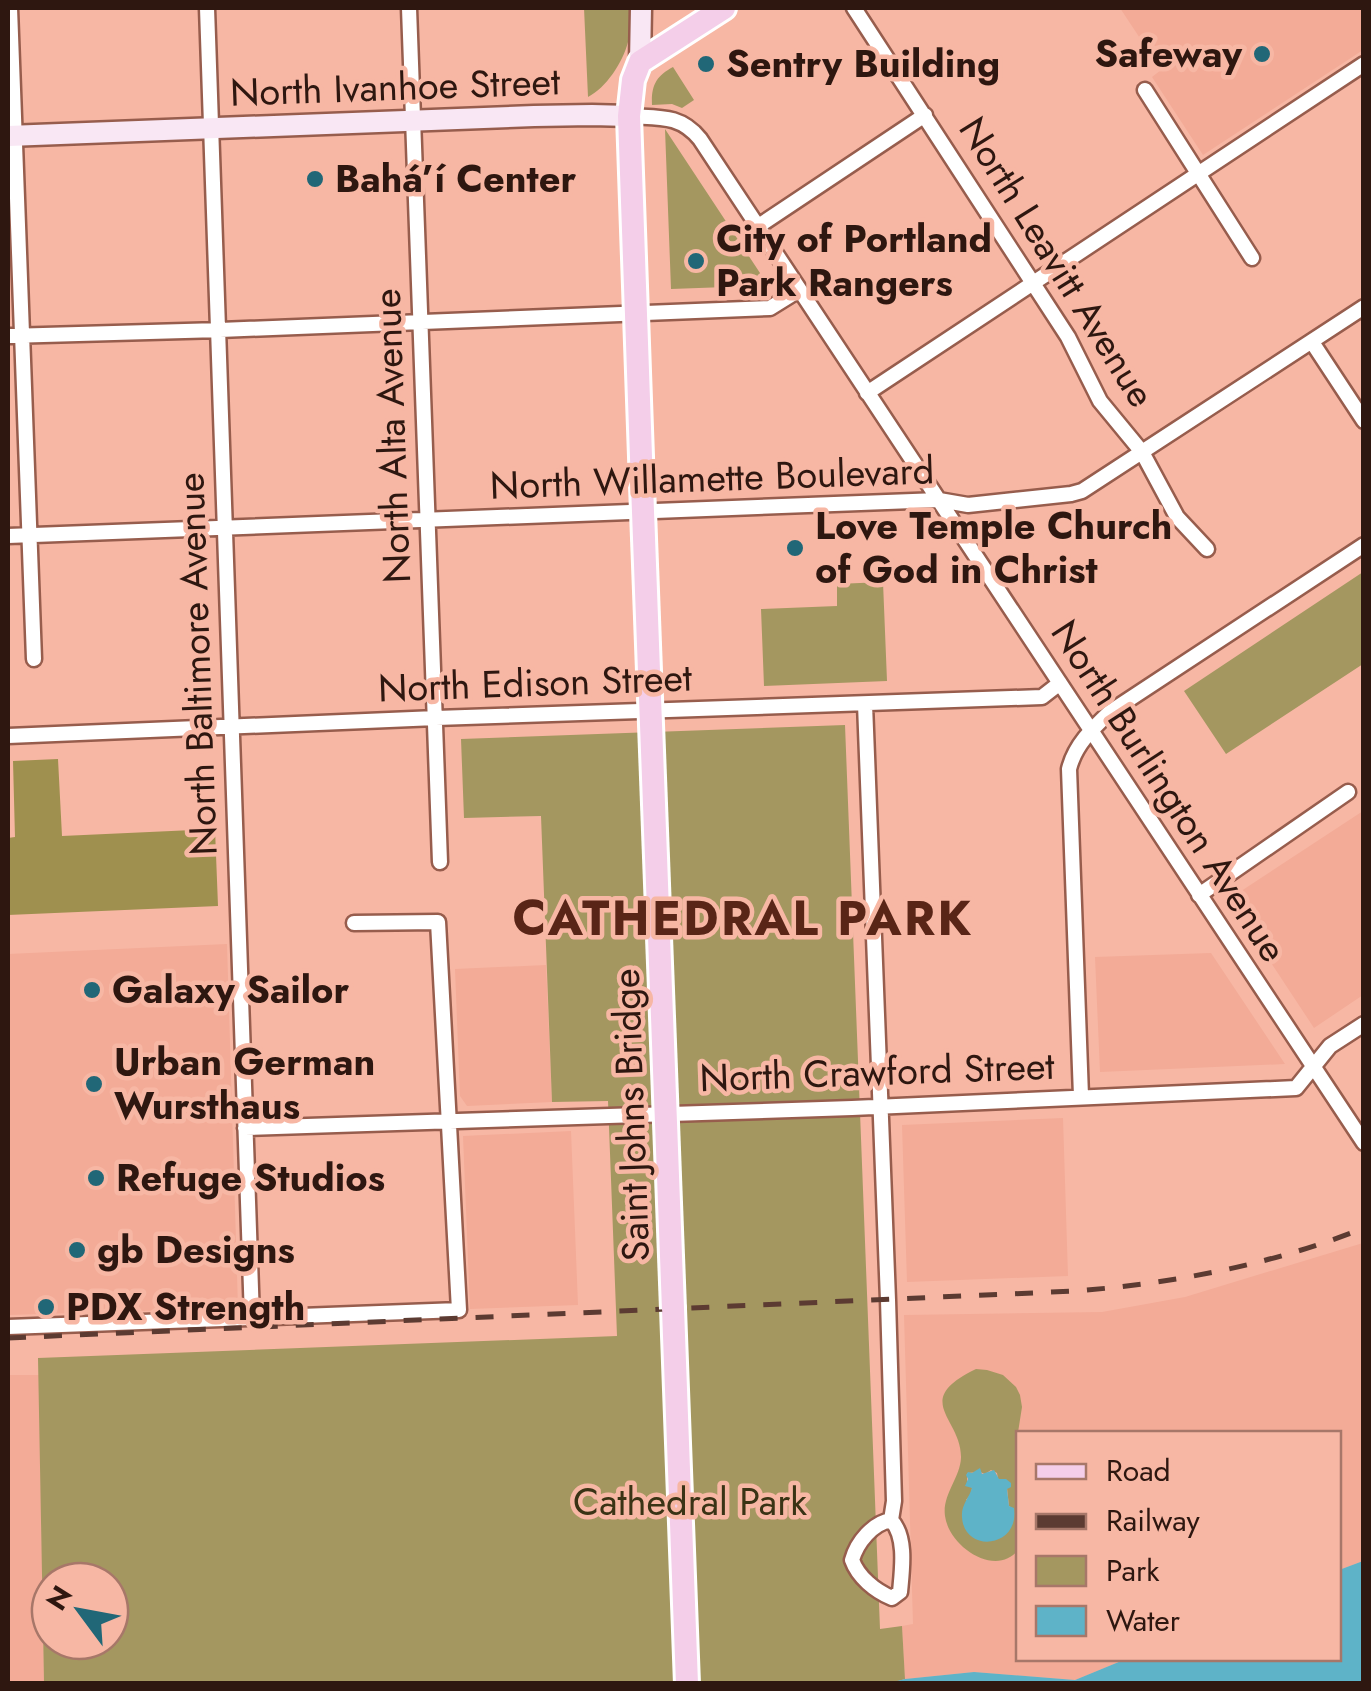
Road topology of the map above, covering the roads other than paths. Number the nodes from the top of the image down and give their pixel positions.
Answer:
1 (10, 8) edge
2 (207, 8) edge
3 (409, 8) edge
4 (642, 8) edge
5 (724, 8) edge
6 (854, 8) edge
7 (640, 62) junction
8 (1364, 64) edge
9 (1144, 90) dead end
10 (925, 115) junction
11 (628, 116) junction
12 (412, 121) junction
13 (212, 130) junction
14 (11, 136) edge
15 (1200, 173) junction
16 (757, 227) junction
17 (1252, 258) dead end
18 (1034, 283) junction
19 (799, 290) junction
20 (1364, 307) edge
21 (636, 314) junction
22 (420, 321) junction
23 (220, 330) junction
24 (15, 336) edge
25 (1312, 342) junction
26 (868, 393) junction
27 (1364, 421) edge
28 (1142, 452) junction
29 (939, 500) junction
30 (428, 520) junction
31 (225, 528) junction
32 (30, 535) junction
33 (8, 536) edge
34 (1364, 544) edge
35 (1207, 549) dead end
36 (34, 659) dead end
37 (1060, 684) junction
38 (865, 704) junction
39 (436, 718) junction
40 (233, 728) junction
41 (1090, 730) junction
42 (8, 736) edge
43 (1348, 792) dead end
44 (440, 862) dead end
45 (1199, 894) junction
46 (354, 924) dead end
47 (1364, 1024) edge
48 (1313, 1067) junction
49 (1081, 1096) junction
50 (881, 1105) junction
51 (447, 1121) junction
52 (245, 1128) junction
53 (1364, 1143) edge
54 (252, 1318) junction
55 (8, 1327) edge
56 (891, 1520) junction
57 (687, 1684) edge

1 - 14 street
2 - 13 street, North Baltimore Avenue
3 - 12 street, North Alta Avenue
4 - 7 main road
5 - 7 main road
6 - 10 street, North Leavitt Avenue
7 - 11 main road
8 - 15 street
9 - 15 street
10 - 16 street
10 - 18 street, North Leavitt Avenue
11 - 12 main road, North Ivanhoe Street
11 - 16 street, North Burlington Avenue
11 - 21 main road, Saint Johns Bridge
12 - 13 main road, North Ivanhoe Street
12 - 22 street, North Alta Avenue
13 - 14 main road, North Ivanhoe Street
13 - 23 street, North Baltimore Avenue
14 - 24 street
15 - 17 street
15 - 18 street
16 - 19 street, North Burlington Avenue
18 - 26 street
18 - 28 street, North Leavitt Avenue
19 - 21 street
19 - 26 street, North Burlington Avenue
20 - 25 street, North Willamette Boulevard
21 - 22 street
21 - 57 main road, Saint Johns Bridge, bridge
22 - 23 street
22 - 30 street, North Alta Avenue
23 - 24 street
23 - 31 street, North Baltimore Avenue
24 - 32 street
25 - 27 street
25 - 28 street, North Willamette Boulevard
26 - 29 street, North Burlington Avenue
28 - 29 street, North Willamette Boulevard
28 - 35 street, North Leavitt Avenue
29 - 30 street, North Willamette Boulevard
29 - 37 street, North Burlington Avenue
30 - 31 street, North Willamette Boulevard
30 - 39 street, North Alta Avenue
31 - 32 street, North Willamette Boulevard
31 - 40 street, North Baltimore Avenue
32 - 33 street, North Willamette Boulevard
32 - 36 street
34 - 41 street
37 - 38 street, North Edison Street
37 - 41 street, North Burlington Avenue
38 - 39 street, North Edison Street
38 - 50 street
39 - 40 street, North Edison Street
39 - 44 street, North Alta Avenue
40 - 42 street, North Edison Street
40 - 52 street, North Baltimore Avenue
41 - 45 street, North Burlington Avenue
41 - 49 street
43 - 45 street
45 - 48 street, North Burlington Avenue
46 - 51 street
47 - 48 street, North Crawford Street
48 - 49 street, North Crawford Street
48 - 53 street, North Burlington Avenue
49 - 50 street, North Crawford Street
50 - 51 street, North Crawford Street
50 - 56 street
51 - 52 street, North Crawford Street
51 - 54 street
52 - 54 street, North Baltimore Avenue
54 - 55 street
56 - 56 street

